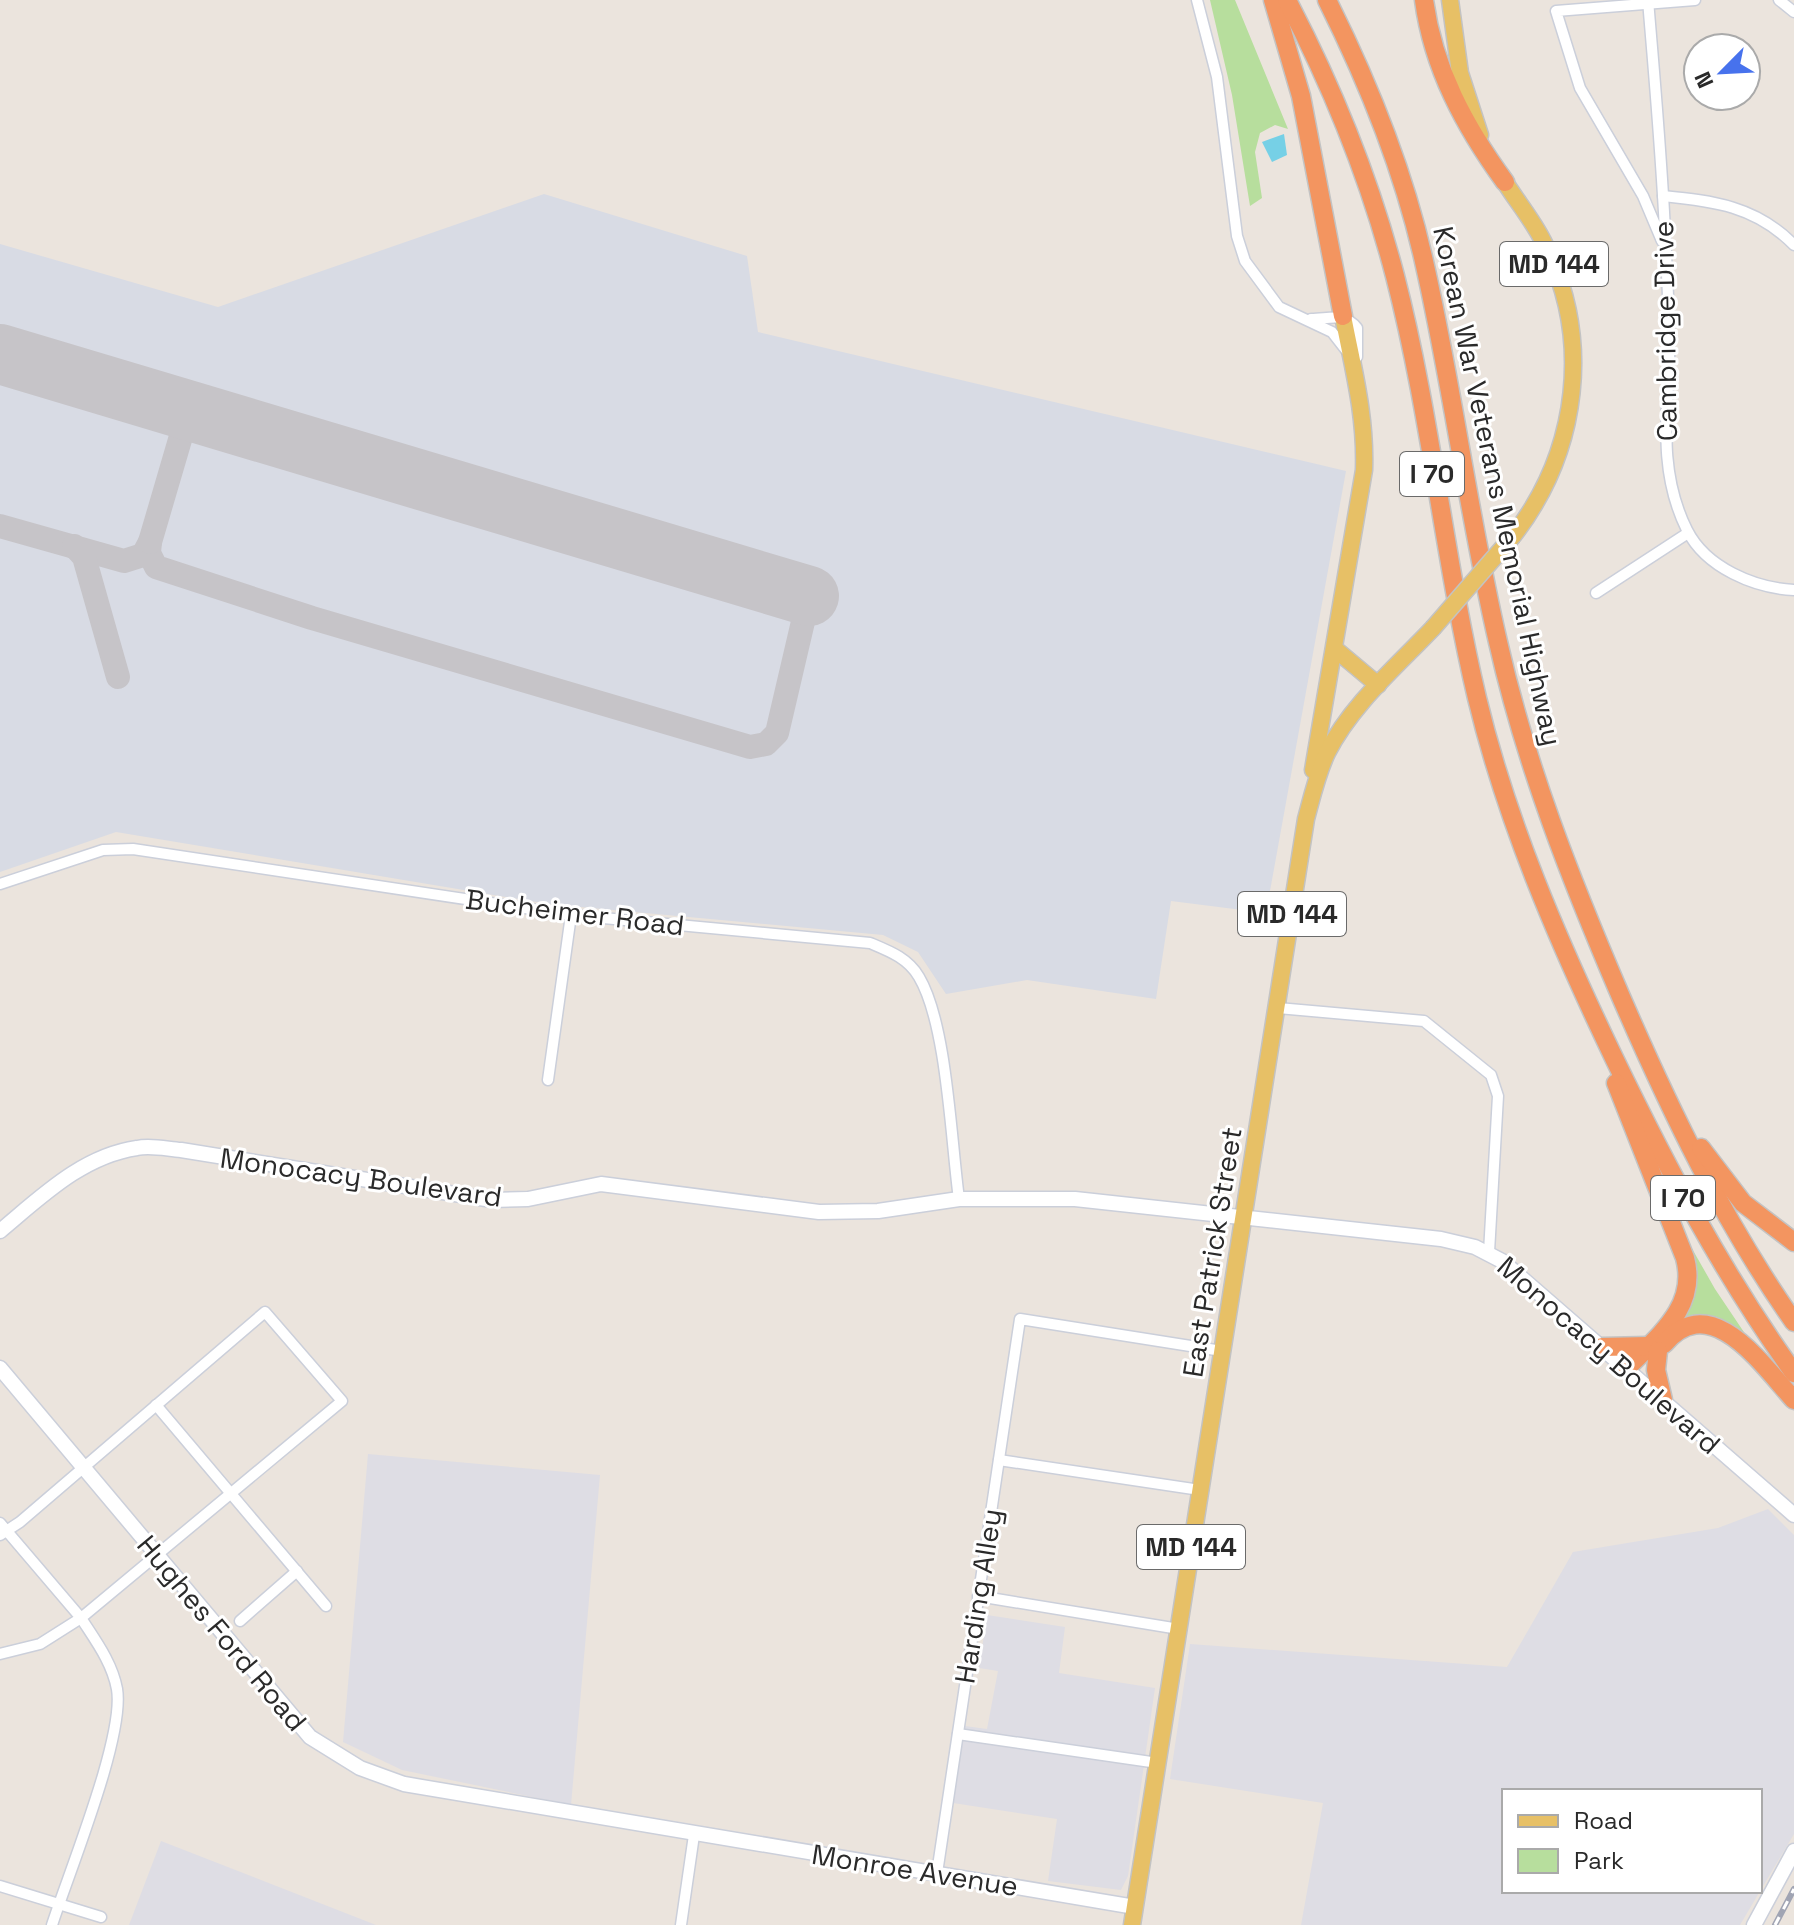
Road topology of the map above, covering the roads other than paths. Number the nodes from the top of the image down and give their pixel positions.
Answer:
1 (1197, 0) edge
2 (1273, 0) edge
3 (1287, 0) edge
4 (1329, 0) edge
5 (1424, 0) edge
6 (1450, 0) edge
7 (1695, 0) edge
8 (1779, 0) edge
9 (1649, 3) edge
10 (1794, 12) edge
11 (1505, 182) junction
12 (1663, 196) junction
13 (1794, 245) edge
14 (1666, 254) junction
15 (1343, 316) junction
16 (1306, 319) junction
17 (1352, 362) junction
18 (1358, 383) junction
19 (1688, 533) junction
20 (1794, 590) edge
21 (1596, 593) dead end
22 (1335, 649) junction
23 (1378, 685) junction
24 (1306, 819) junction
25 (0, 884) edge
26 (571, 915) junction
27 (1278, 1008) junction
28 (1592, 1012) junction
29 (548, 1080) dead end
30 (1671, 1105) junction
31 (959, 1199) junction
32 (1245, 1219) junction
33 (0, 1231) edge
34 (1794, 1242) edge
35 (1489, 1252) junction
36 (1794, 1322) edge
37 (1602, 1347) junction
38 (1653, 1348) junction
39 (1222, 1351) junction
40 (0, 1368) edge
41 (1632, 1373) junction
42 (1794, 1373) edge
43 (1663, 1400) junction
44 (1794, 1400) edge
45 (156, 1405) junction
46 (999, 1460) junction
47 (83, 1467) junction
48 (1200, 1490) junction
49 (231, 1493) junction
50 (1794, 1515) edge
51 (2, 1530) edge
52 (157, 1555) junction
53 (297, 1571) junction
54 (978, 1596) junction
55 (326, 1606) dead end
56 (81, 1618) junction
57 (240, 1621) dead end
58 (1179, 1629) junction
59 (0, 1654) edge
60 (958, 1734) junction
61 (1158, 1763) junction
62 (694, 1835) junction
63 (1794, 1851) edge
64 (937, 1873) junction
65 (0, 1886) edge
66 (59, 1903) junction
67 (1135, 1907) junction
68 (101, 1917) dead end
69 (52, 1925) edge
70 (681, 1925) edge
71 (1132, 1925) edge
72 (1754, 1925) edge

1 - 16 street
2 - 15 highway
3 - 28 highway, Korean War Veterans Memorial Highway / I 70
4 - 30 highway, Korean War Veterans Memorial Highway / I 70
5 - 11 highway
6 - 11 main road, MD 144
7 - 9 street
8 - 10 street
9 - 12 street, Cambridge Drive
9 - 14 street
11 - 23 main road, East Patrick Street / MD 144, bridge
12 - 13 street
12 - 14 street, Cambridge Drive
14 - 19 street, Cambridge Drive
15 - 16 street
15 - 17 main road
15 - 18 street
16 - 17 street
17 - 18 main road
18 - 22 main road
19 - 20 street, Cambridge Drive
19 - 21 street
22 - 23 main road
22 - 24 main road
23 - 24 main road, East Patrick Street / MD 144
24 - 27 main road, East Patrick Street / MD 144
25 - 26 street, Bucheimer Road
26 - 29 street
26 - 31 street, Bucheimer Road
27 - 32 main road, East Patrick Street / MD 144
27 - 35 street
28 - 38 highway
28 - 42 highway, Korean War Veterans Memorial Highway / I 70
30 - 34 highway
30 - 36 highway, Korean War Veterans Memorial Highway / I 70
31 - 32 main road, Monocacy Boulevard
31 - 33 main road, Monocacy Boulevard
32 - 35 main road, Monocacy Boulevard
32 - 39 main road, East Patrick Street / MD 144
35 - 37 main road, Monocacy Boulevard
37 - 38 highway
37 - 41 main road, Monocacy Boulevard
38 - 41 highway
38 - 43 highway
38 - 44 highway
39 - 46 street, Harding Alley
39 - 48 main road, East Patrick Street / MD 144
40 - 47 main road, Hughes Ford Road
41 - 43 main road, Monocacy Boulevard
43 - 50 main road, Monocacy Boulevard
45 - 47 street
45 - 49 street
45 - 49 street
46 - 48 street
46 - 54 street, Harding Alley
47 - 51 street
47 - 52 main road, Hughes Ford Road
48 - 58 main road, East Patrick Street / MD 144
49 - 52 street
49 - 53 street
51 - 56 street
52 - 56 street
52 - 62 main road, Hughes Ford Road
53 - 55 street
53 - 57 street
54 - 58 street
54 - 60 street, Harding Alley
56 - 59 street
56 - 66 street
58 - 61 main road, East Patrick Street / MD 144
60 - 61 street
60 - 64 street, Harding Alley
61 - 67 main road, East Patrick Street / MD 144
62 - 64 main road, Monroe Avenue
62 - 70 street
63 - 72 main road
64 - 67 main road, Monroe Avenue
65 - 66 street
66 - 68 street
66 - 69 street
67 - 71 main road, East Patrick Street / MD 144

